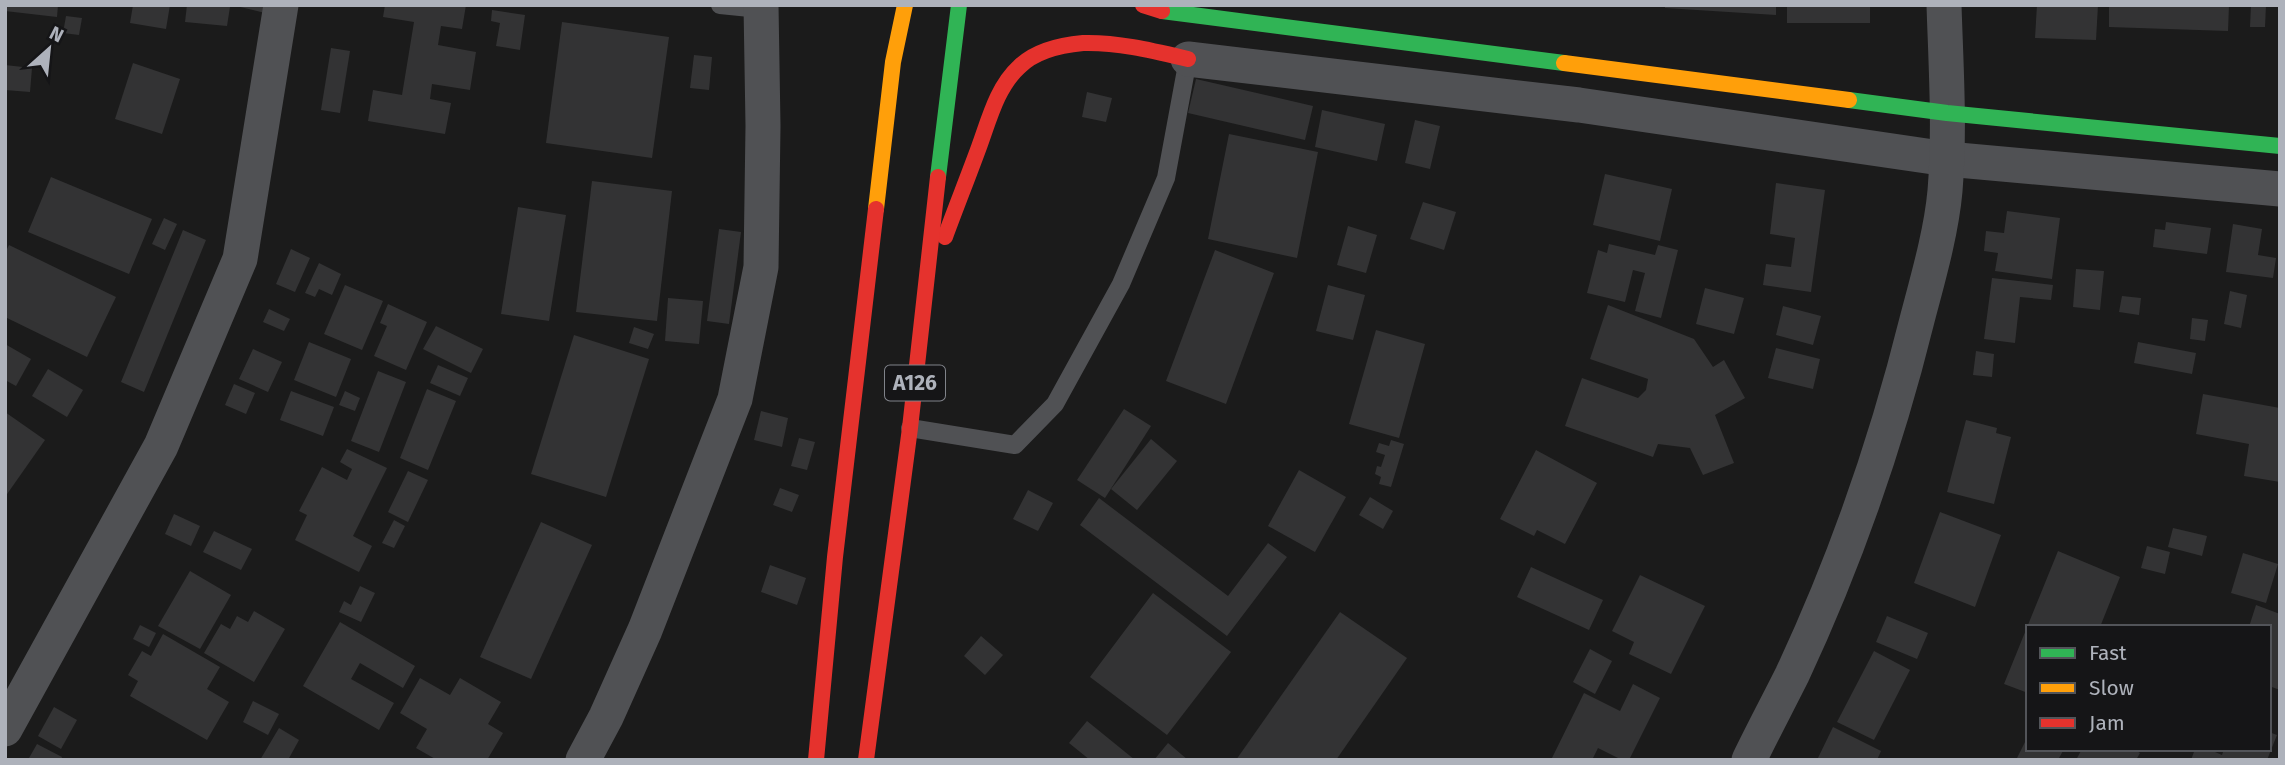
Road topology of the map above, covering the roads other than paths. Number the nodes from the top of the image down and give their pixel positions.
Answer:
1 (281, 5) edge
2 (720, 5) edge
3 (905, 5) edge
4 (959, 5) edge
5 (1143, 5) edge
6 (1944, 5) edge
7 (761, 7) edge
8 (1162, 8) edge
9 (1188, 59) junction
10 (1947, 113) junction
11 (2280, 146) edge
12 (1947, 159) junction
13 (2280, 189) edge
14 (923, 298) junction
15 (910, 428) junction
16 (5, 729) edge
17 (583, 760) edge
18 (816, 760) edge
19 (866, 760) edge
20 (1749, 760) edge

1 - 16 street
2 - 7 lane
3 - 18 main road, A126
4 - 14 main road, A126
5 - 8 main road
6 - 10 street
7 - 17 street
8 - 10 main road
9 - 12 street
9 - 14 main road
9 - 15 lane
10 - 11 main road
10 - 12 street
12 - 13 street
12 - 20 street
14 - 15 main road, A126
15 - 19 main road, A126

